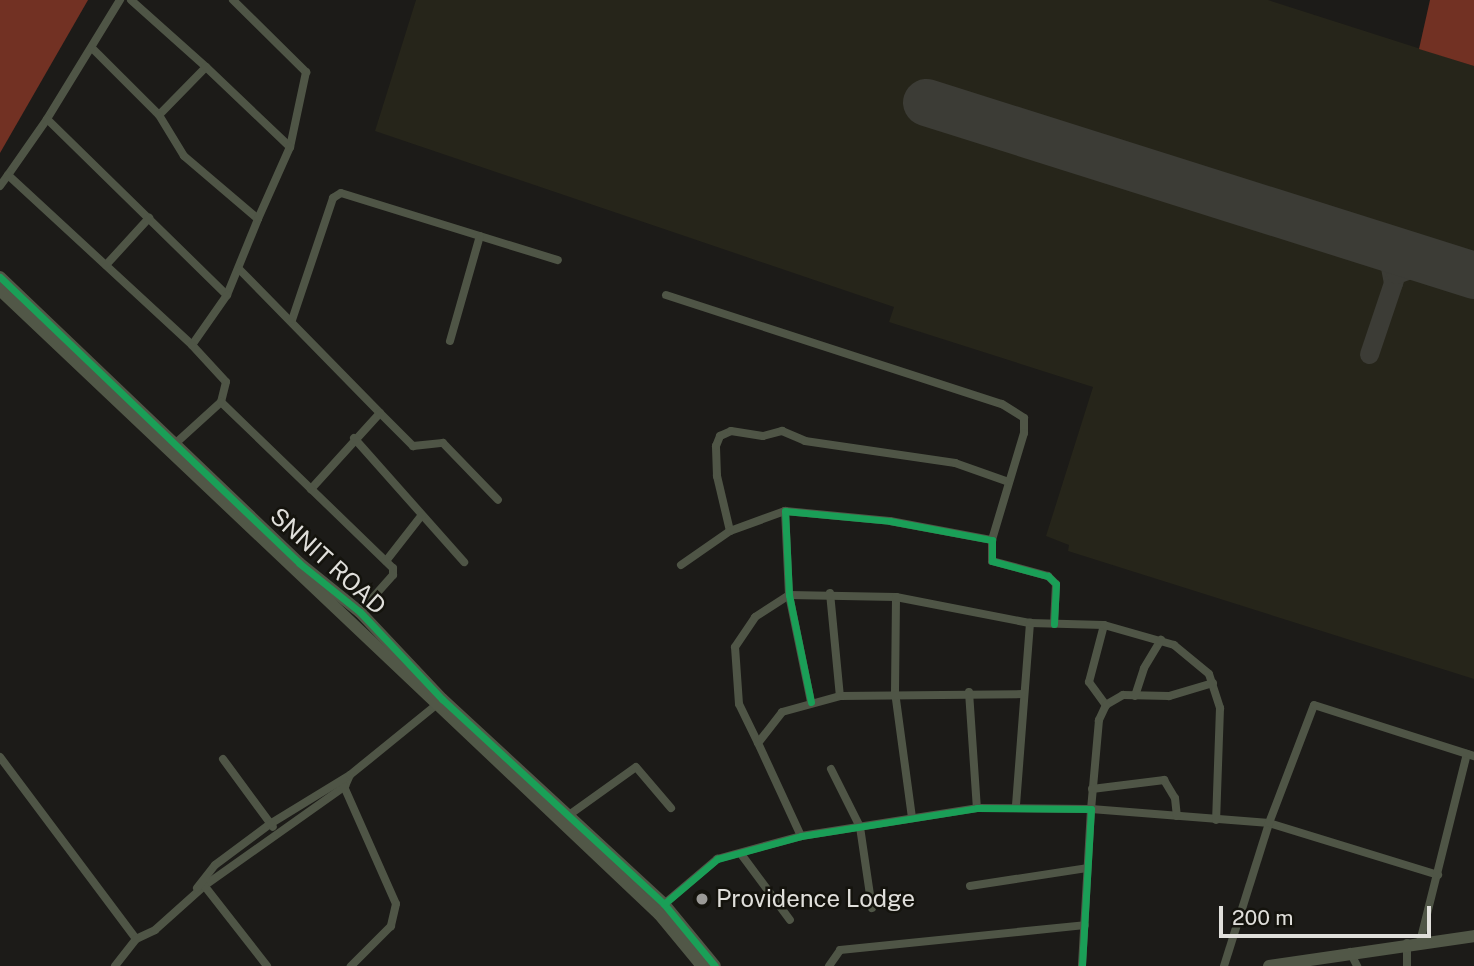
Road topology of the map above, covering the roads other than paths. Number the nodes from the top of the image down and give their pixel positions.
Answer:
1 (120, 0) edge
2 (131, 0) edge
3 (233, 0) edge
4 (92, 48) junction
5 (206, 67) junction
6 (159, 115) junction
7 (47, 119) junction
8 (290, 147) junction
9 (8, 175) junction
10 (0, 186) edge
11 (149, 218) junction
12 (258, 219) junction
13 (480, 236) junction
14 (558, 260) dead end
15 (106, 265) junction
16 (240, 271) junction
17 (0, 277) edge
18 (0, 290) edge
19 (227, 295) junction
20 (666, 295) dead end
21 (292, 320) junction
22 (450, 341) dead end
23 (192, 345) junction
24 (221, 402) junction
25 (380, 413) junction
26 (354, 438) junction
27 (176, 443) junction
28 (1009, 482) junction
29 (311, 489) junction
30 (498, 500) dead end
31 (785, 511) junction
32 (422, 515) junction
33 (730, 531) junction
34 (992, 540) junction
35 (285, 557) junction
36 (386, 561) junction
37 (464, 562) dead end
38 (681, 565) dead end
39 (296, 567) junction
40 (830, 593) junction
41 (789, 596) junction
42 (896, 597) junction
43 (360, 611) junction
44 (1030, 623) junction
45 (1054, 624) junction
46 (1104, 625) junction
47 (1161, 640) junction
48 (1213, 683) junction
49 (895, 692) junction
50 (969, 692) junction
51 (1022, 694) junction
52 (840, 696) junction
53 (1135, 696) junction
54 (811, 702) junction
55 (1106, 705) junction
56 (435, 706) junction
57 (758, 743) junction
58 (1471, 755) edge
59 (0, 757) edge
60 (223, 759) dead end
61 (831, 769) dead end
62 (525, 782) junction
63 (343, 783) junction
64 (1092, 789) junction
65 (539, 795) junction
66 (1016, 805) junction
67 (671, 808) dead end
68 (977, 808) junction
69 (1091, 809) junction
70 (569, 815) junction
71 (1177, 816) junction
72 (912, 817) junction
73 (1216, 820) junction
74 (1269, 822) junction
75 (270, 824) junction
76 (860, 827) junction
77 (277, 832) junction
78 (801, 836) junction
79 (741, 854) junction
80 (1087, 868) junction
81 (1438, 875) junction
82 (203, 884) junction
83 (970, 886) dead end
84 (664, 904) junction
85 (872, 908) dead end
86 (790, 920) dead end
87 (1085, 925) junction
88 (1474, 936) edge
89 (136, 939) junction
90 (1413, 942) junction
91 (1350, 952) junction
92 (115, 966) edge
93 (267, 966) edge
94 (351, 966) edge
95 (702, 966) edge
96 (715, 966) edge
97 (829, 966) edge
98 (1082, 966) edge
99 (1224, 966) edge
100 (1269, 966) edge
101 (1357, 966) edge
102 (1407, 966) edge

1 - 4 street
2 - 5 street
3 - 8 street
4 - 6 street
4 - 7 street
5 - 6 street
5 - 8 street
6 - 12 street
7 - 9 street
7 - 11 street
8 - 12 street
9 - 10 street
9 - 15 street
11 - 15 street
11 - 19 street
12 - 16 street
13 - 14 street
13 - 21 street
13 - 22 street
15 - 23 street
16 - 19 street
16 - 21 street
17 - 27 street, SNNIT ROAD
18 - 35 street, SNNIT ROAD
19 - 23 street
20 - 28 street
21 - 25 street
23 - 24 street
24 - 27 street
24 - 29 street
25 - 26 street
25 - 30 street
26 - 29 street
26 - 32 street
27 - 35 street, SNNIT ROAD
28 - 33 street
28 - 34 street
29 - 36 street
31 - 33 street
31 - 34 street
31 - 41 street
32 - 36 street
32 - 37 street
33 - 38 street
34 - 45 street
35 - 39 street, SNNIT ROAD
36 - 43 street
39 - 43 street, SNNIT ROAD
39 - 56 street, SNNIT ROAD
40 - 41 street
40 - 42 street
40 - 52 street
41 - 54 street
41 - 57 street
42 - 44 street
42 - 49 street
43 - 62 street, SNNIT ROAD
44 - 45 street
44 - 51 street
45 - 46 street
46 - 47 street
46 - 55 street
47 - 48 street
47 - 53 street
48 - 53 street
48 - 73 street
49 - 50 street
49 - 52 street
49 - 72 street
50 - 51 street
50 - 68 street
51 - 66 street
52 - 54 street
53 - 55 street
54 - 57 street
55 - 64 street
56 - 62 street, SNNIT ROAD
56 - 63 street
57 - 78 street
58 - 74 street
58 - 81 street
59 - 89 street
60 - 75 street
61 - 76 street
62 - 65 street, SNNIT ROAD
63 - 75 street
63 - 77 street
63 - 94 street
64 - 69 street
64 - 71 street
65 - 70 street, SNNIT ROAD
65 - 95 street, SNNIT ROAD
66 - 68 street
66 - 69 street
67 - 70 street
68 - 72 street
69 - 71 street
69 - 80 street
70 - 84 street, SNNIT ROAD
71 - 73 street
72 - 76 street
73 - 74 street
74 - 81 street
74 - 99 street
75 - 77 street
75 - 82 street
76 - 78 street
76 - 85 street
77 - 82 street
78 - 79 street
79 - 84 street
79 - 86 street
80 - 83 street
80 - 87 street
81 - 90 street
82 - 89 street
82 - 93 street
84 - 96 street, SNNIT ROAD
87 - 97 street
87 - 98 street
88 - 90 street
89 - 92 street
90 - 91 street
90 - 102 street
91 - 100 street
91 - 101 street

